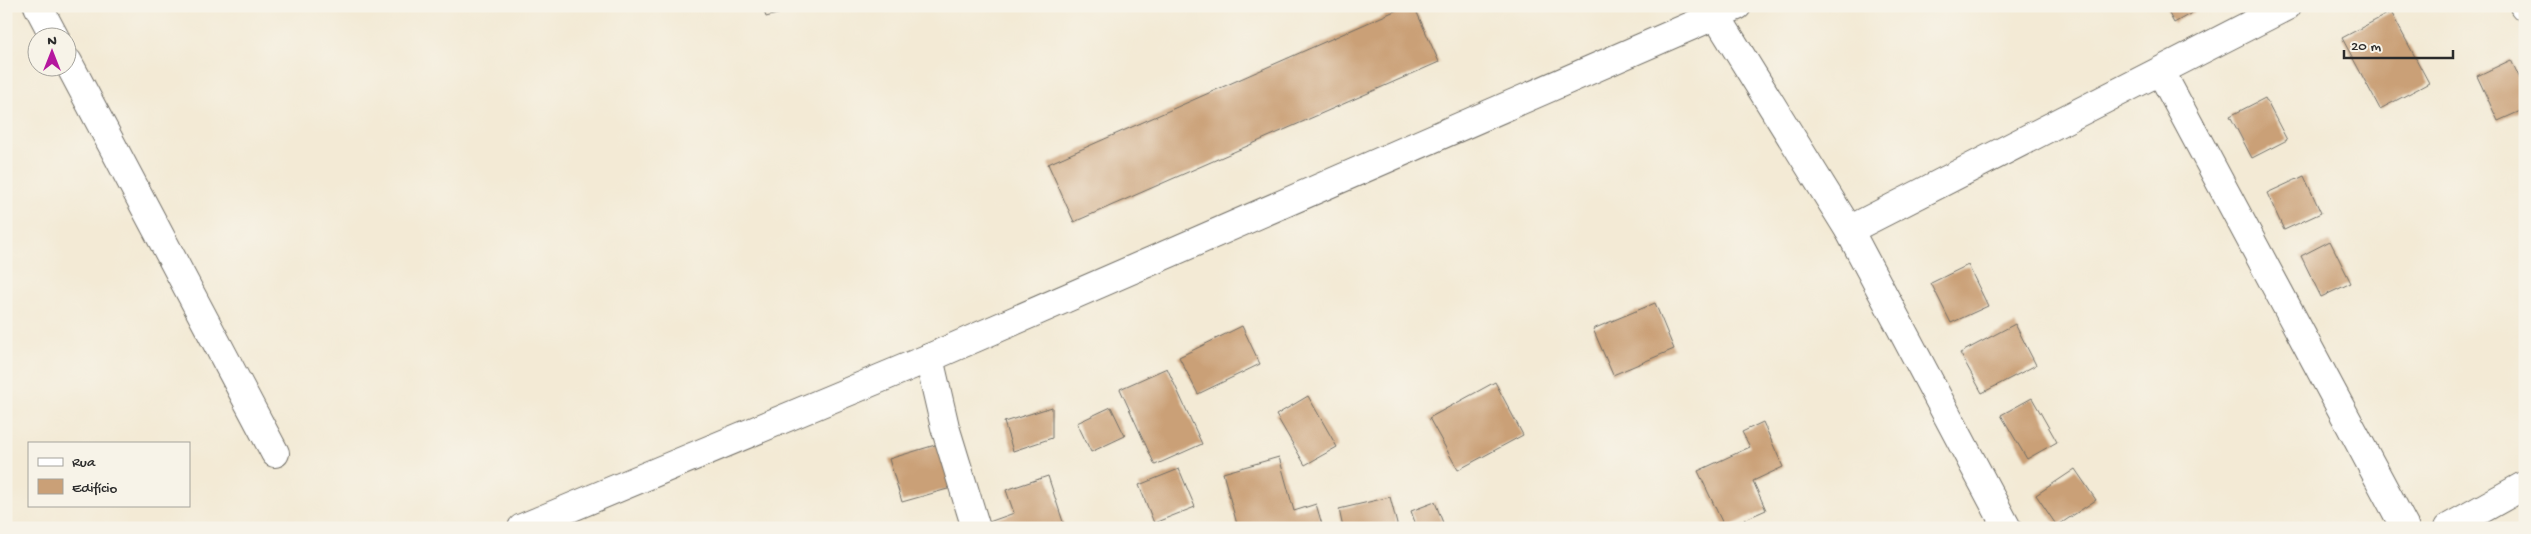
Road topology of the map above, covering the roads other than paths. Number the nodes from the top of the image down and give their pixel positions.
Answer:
1 (38, 6) edge
2 (2287, 6) edge
3 (1721, 10) edge
4 (49, 28) edge
5 (2161, 72) junction
6 (76, 78) edge
7 (1849, 230) junction
8 (929, 358) junction
9 (275, 453) dead end
10 (2525, 485) edge
11 (522, 528) edge
12 (976, 528) edge
13 (2007, 528) edge
14 (2405, 528) edge
15 (2448, 528) edge

1 - 4 street
2 - 5 street
3 - 7 street
3 - 8 street
5 - 7 street
5 - 14 street
6 - 9 street
7 - 13 street
8 - 11 street
8 - 12 street
10 - 15 street

